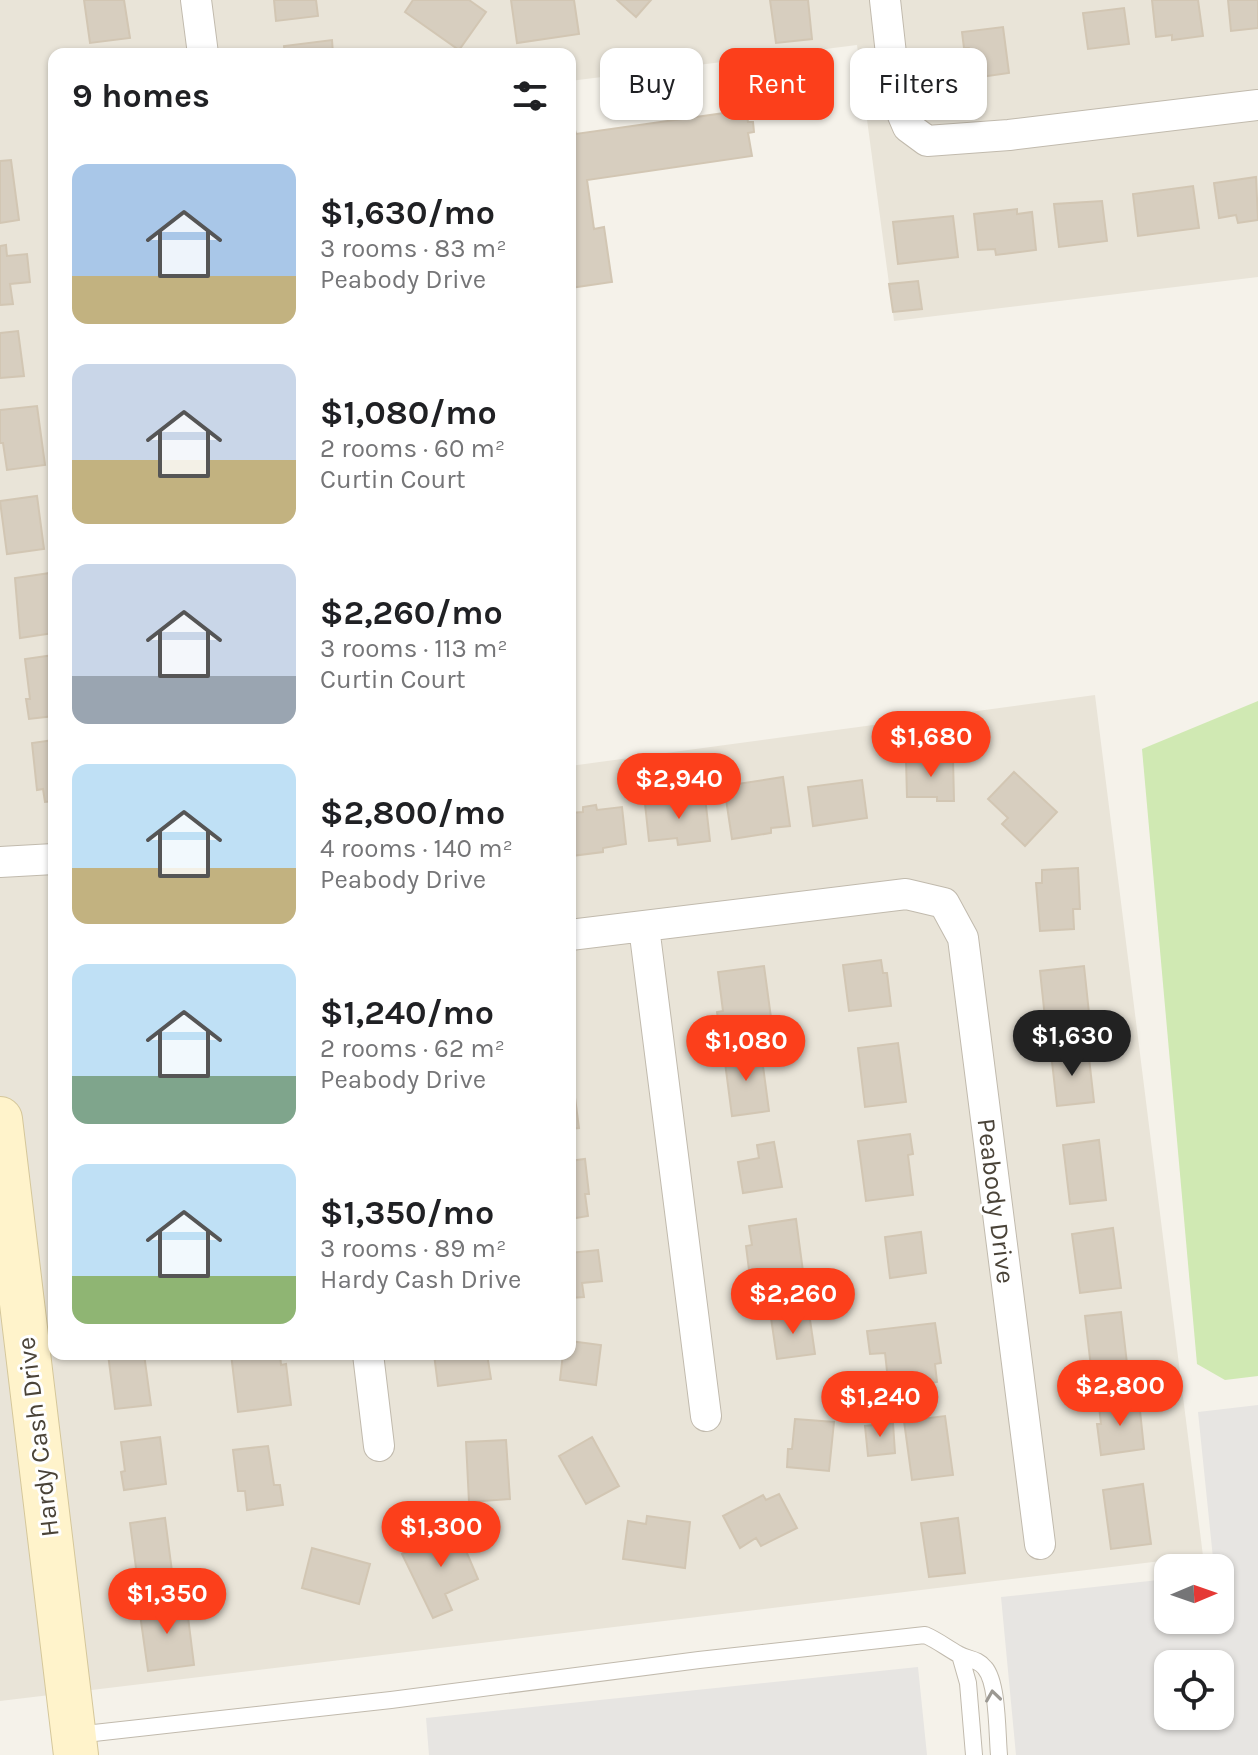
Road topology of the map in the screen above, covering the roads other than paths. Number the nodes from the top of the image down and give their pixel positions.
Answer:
1 (196, 0) edge
2 (885, 0) edge
3 (202, 48) edge
4 (1258, 105) edge
5 (48, 859) edge
6 (0, 862) edge
7 (644, 927) junction
8 (576, 934) edge
9 (0, 1119) edge
10 (369, 1360) edge
11 (706, 1416) dead end
12 (379, 1446) dead end
13 (1040, 1544) dead end
14 (960, 1655) junction
15 (75, 1745) edge
16 (974, 1755) edge
17 (999, 1755) edge

1 - 3 street
2 - 4 street
5 - 6 street
7 - 8 street, Peabody Drive
7 - 11 street
7 - 13 street, Peabody Drive
9 - 15 street, Hardy Cash Drive
10 - 12 street
14 - 15 lane
14 - 16 lane
17 -> 14 lane

